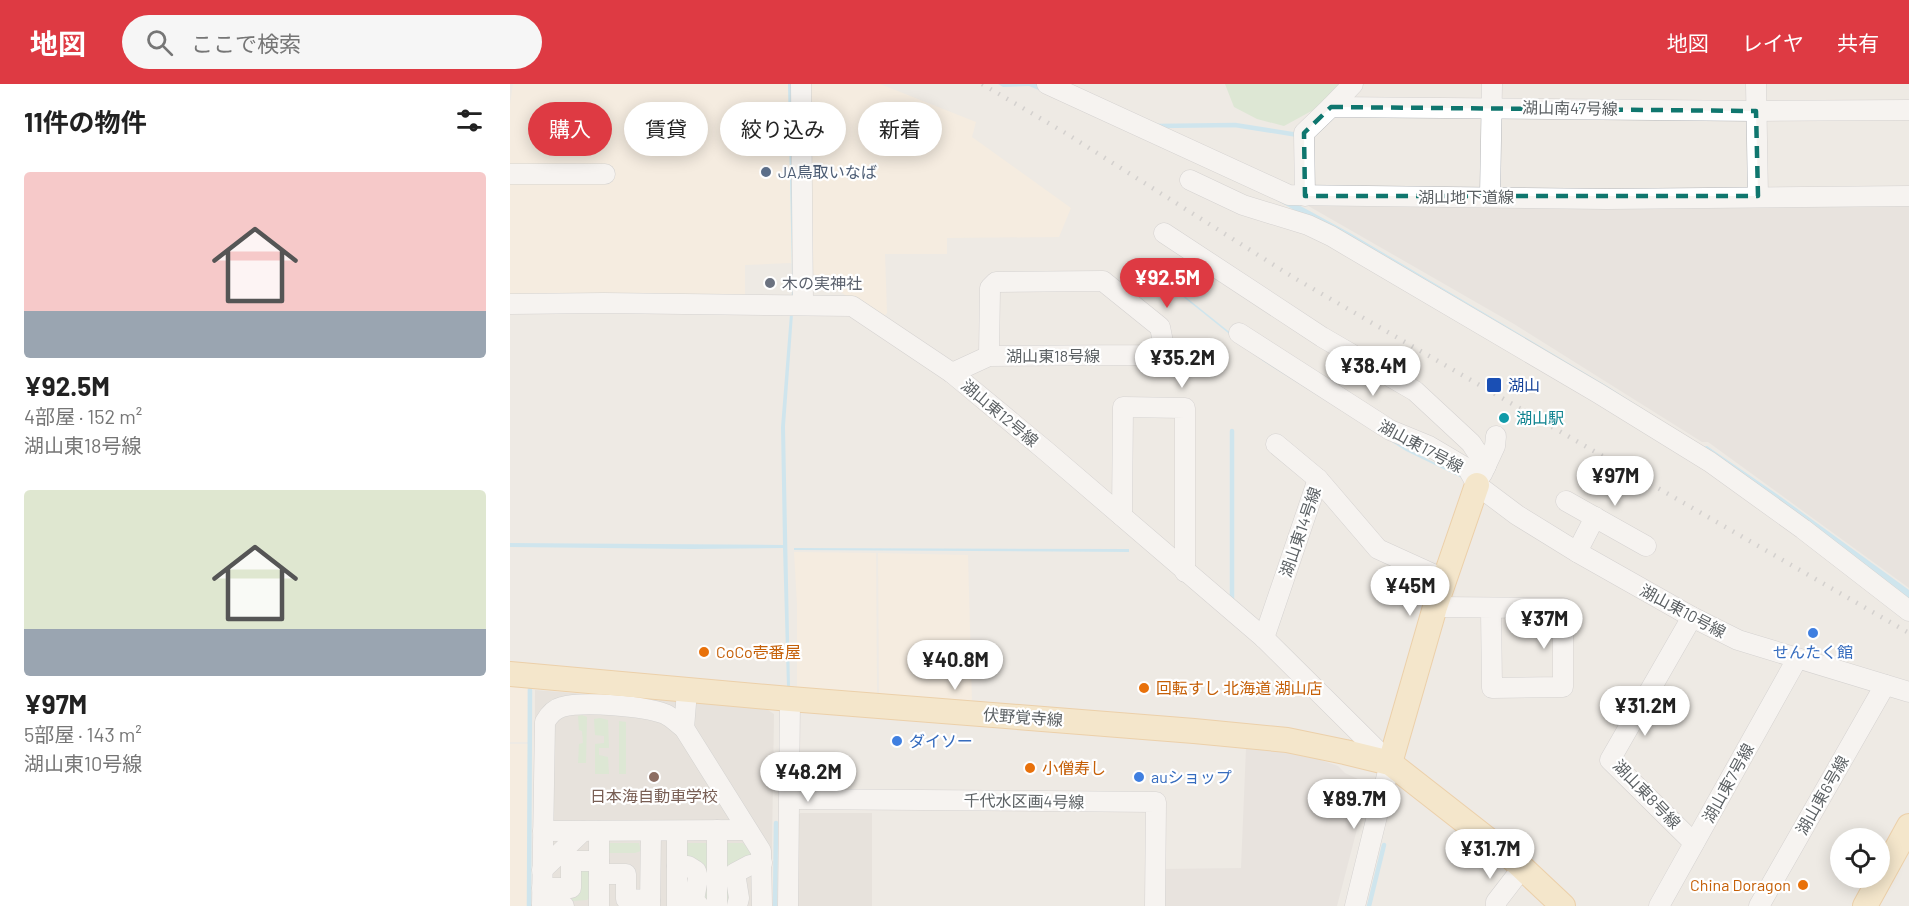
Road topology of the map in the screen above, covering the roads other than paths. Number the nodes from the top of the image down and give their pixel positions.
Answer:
1 (801, 84) edge
2 (1047, 84) edge
3 (1353, 84) edge
4 (1492, 84) edge
5 (1756, 84) edge
6 (1330, 107) junction
7 (1491, 107) junction
8 (1909, 110) edge
9 (1756, 111) junction
10 (510, 174) edge
11 (605, 174) dead end
12 (1190, 180) dead end
13 (1305, 196) junction
14 (1490, 196) junction
15 (1758, 196) junction
16 (1909, 196) edge
17 (1164, 233) dead end
18 (510, 304) edge
19 (803, 304) junction
20 (1239, 333) dead end
21 (989, 356) junction
22 (952, 374) junction
23 (1496, 436) dead end
24 (1276, 444) dead end
25 (1482, 475) junction
26 (1318, 479) junction
27 (1566, 501) dead end
28 (1122, 516) junction
29 (1595, 518) junction
30 (1646, 546) dead end
31 (1577, 552) junction
32 (1185, 572) junction
33 (1444, 579) junction
34 (1435, 607) junction
35 (1491, 609) junction
36 (1909, 611) edge
37 (1692, 617) junction
38 (1264, 638) junction
39 (1797, 659) junction
40 (510, 674) edge
41 (1885, 685) junction
42 (687, 691) junction
43 (1909, 692) edge
44 (790, 699) junction
45 (684, 728) junction
46 (1390, 763) junction
47 (790, 799) junction
48 (1909, 826) edge
49 (717, 830) junction
50 (747, 830) junction
51 (543, 831) junction
52 (591, 831) junction
53 (651, 831) junction
54 (677, 831) junction
55 (1694, 843) junction
56 (762, 863) junction
57 (677, 866) junction
58 (1523, 867) junction
59 (599, 868) junction
60 (542, 892) edge
61 (650, 903) edge
62 (564, 906) edge
63 (599, 906) edge
64 (677, 906) edge
65 (699, 906) edge
66 (717, 906) edge
67 (737, 906) edge
68 (762, 906) edge
69 (788, 906) edge
70 (1155, 906) edge
71 (1355, 906) edge
72 (1496, 906) edge
73 (1563, 906) edge
74 (1659, 906) edge
75 (1759, 906) edge
76 (1865, 906) edge

1 - 19 street
2 - 13 street, 湖山地下道線
3 - 6 street
4 - 7 street
5 - 9 street
6 - 7 street, 湖山南47号線
6 - 13 street
7 - 9 street, 湖山南47号線
7 - 14 street
8 - 9 street, 湖山南47号線
9 - 15 street
10 - 11 street
12 - 36 street
13 - 14 street, 湖山地下道線
14 - 15 street, 湖山地下道線
15 - 16 street, 湖山地下道線
17 - 25 street
18 - 19 street, 湖山東12号線
19 - 22 street, 湖山東12号線
20 - 25 street, 湖山東17号線
21 - 21 street, 湖山東18号線
21 - 22 street, 湖山東18号線
22 - 28 street, 湖山東12号線
23 - 25 street
24 - 26 street
25 - 31 street, 湖山東10号線
25 - 33 main road
26 - 33 street, 湖山東14号線
26 - 38 street, 湖山東14号線
27 - 29 street
28 - 32 street, 湖山東12号線
28 - 32 street
29 - 30 street
29 - 31 street
31 - 37 street, 湖山東10号線
32 - 38 street, 湖山東12号線
33 - 34 main road
34 - 35 street
34 - 46 main road
35 - 35 street
37 - 39 street, 湖山東10号線
37 - 55 street, 湖山東8号線
38 - 46 street, 湖山東12号線
39 - 41 street, 湖山東10号線
39 - 55 street, 湖山東7号線
40 - 42 main road, 伏野覚寺線
41 - 43 street, 湖山東10号線
41 - 75 street, 湖山東6号線
42 - 44 main road, 伏野覚寺線
42 - 45 street
44 - 46 main road, 伏野覚寺線
44 - 47 street
45 - 50 street
45 - 51 street
46 - 58 main road
46 - 71 street
47 - 69 street
47 - 70 street, 千代水区画4号線
48 - 76 main road
49 - 50 street
49 - 54 street
49 - 66 street
50 - 56 street
51 - 52 street
51 - 60 street
52 - 53 street
52 - 59 street
52 - 60 street
53 - 54 street
53 - 61 street
54 - 57 street
55 - 74 street, 湖山東7号線
56 - 67 street
56 - 68 street
57 - 64 street
57 - 65 street
58 - 72 street
58 - 73 main road
59 - 60 street
59 - 61 street
59 - 63 street
60 - 62 street

